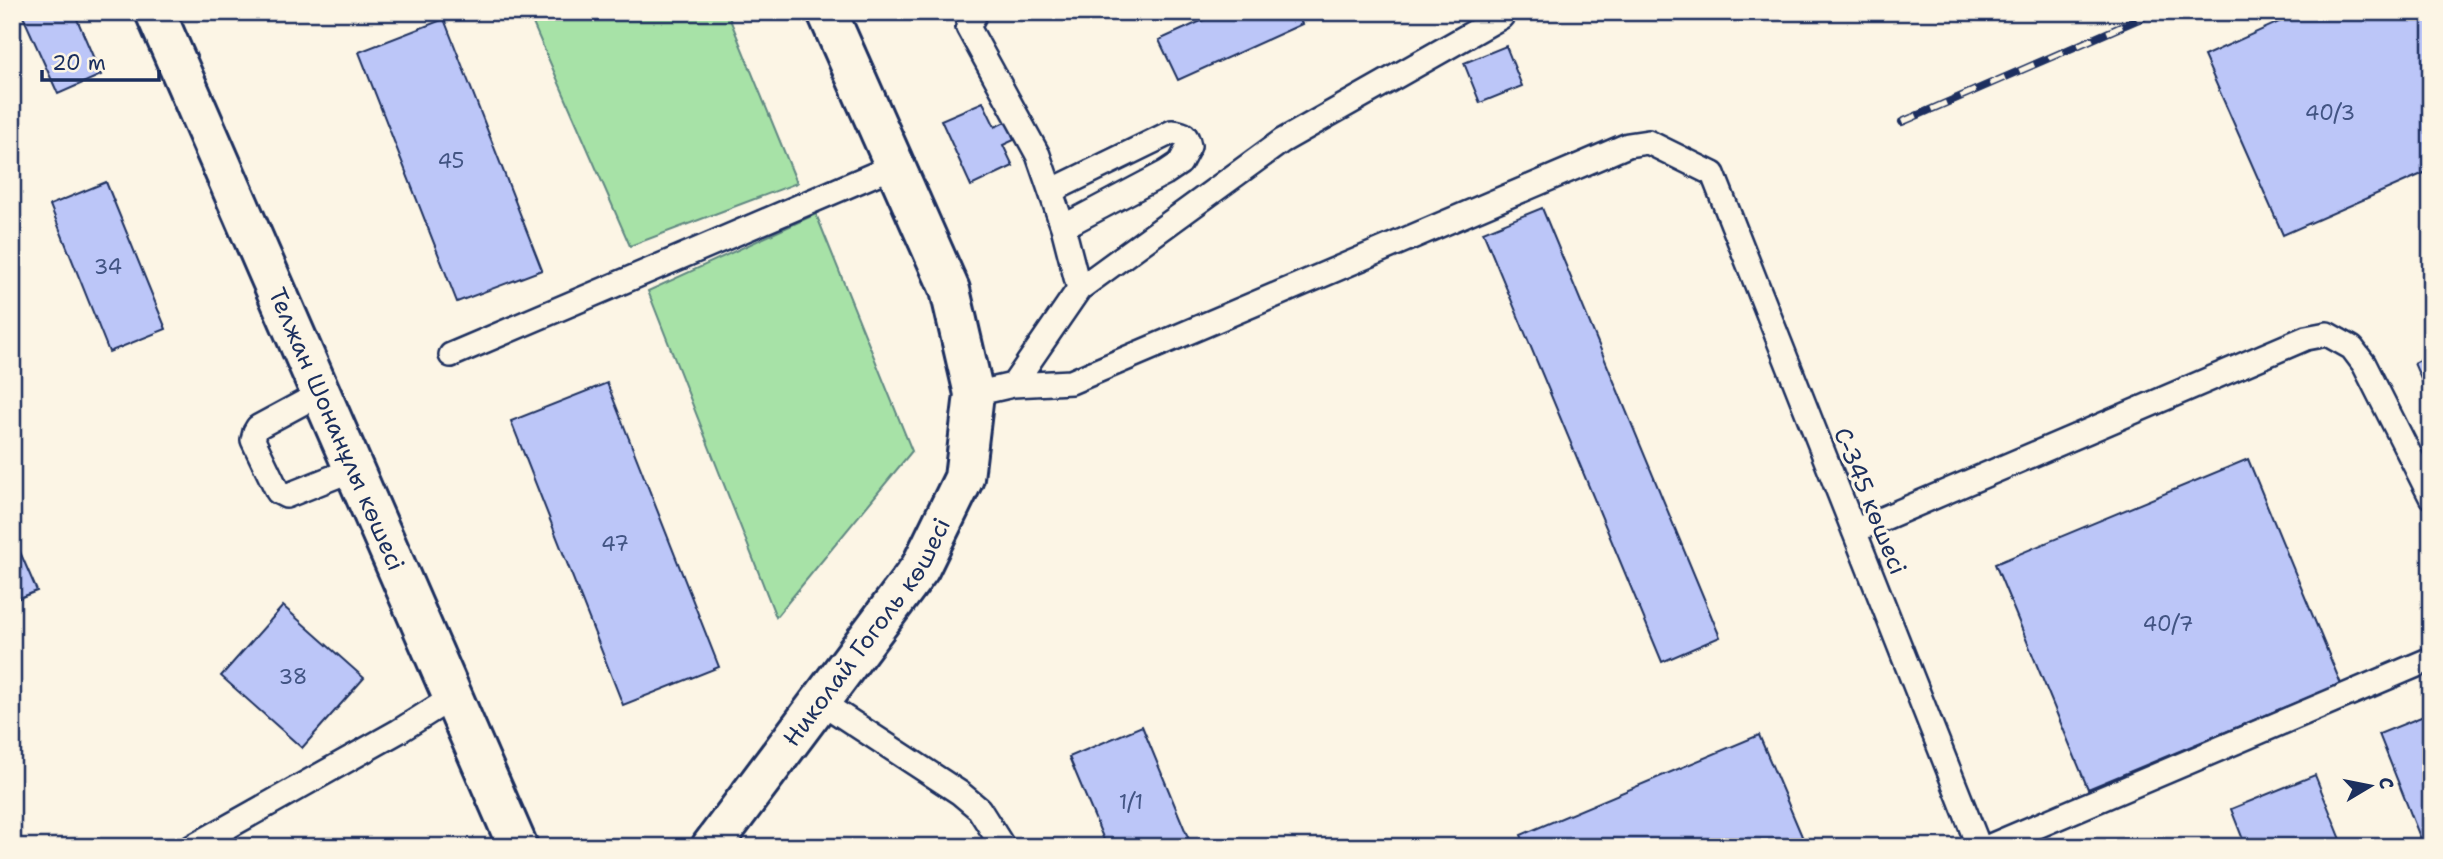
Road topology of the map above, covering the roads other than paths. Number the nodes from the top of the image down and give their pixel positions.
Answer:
1 (155, 12) edge
2 (827, 12) edge
3 (1505, 12) edge
4 (967, 17) edge
5 (894, 166) junction
6 (1051, 191) junction
7 (1063, 227) junction
8 (1079, 289) junction
9 (450, 355) dead end
10 (1013, 385) junction
11 (321, 393) junction
12 (974, 394) junction
13 (354, 469) junction
14 (2431, 497) edge
15 (1854, 531) junction
16 (2431, 659) edge
17 (453, 697) junction
18 (821, 702) junction
19 (192, 847) edge
20 (518, 847) edge
21 (711, 847) edge
22 (1003, 847) edge
23 (1979, 847) edge
24 (1989, 847) edge

1 - 11 main road, Телжан Шонанұлы көшесі
2 - 5 main road, Николай Гоголь көшесі
3 - 8 lane
4 - 6 lane
5 - 9 lane
5 - 12 main road, Николай Гоголь көшесі
6 - 7 lane
6 - 7 lane
7 - 8 lane
8 - 10 lane
10 - 12 lane
10 - 15 lane, С-345 көшесі
11 - 13 main road, Телжан Шонанұлы көшесі
11 - 13 lane
12 - 18 main road, Николай Гоголь көшесі
13 - 17 main road, Телжан Шонанұлы көшесі
14 - 15 lane
15 - 23 lane, С-345 көшесі
16 - 24 lane
17 - 19 lane
17 - 20 main road, Телжан Шонанұлы көшесі
18 - 21 main road, Николай Гоголь көшесі
18 - 22 lane

